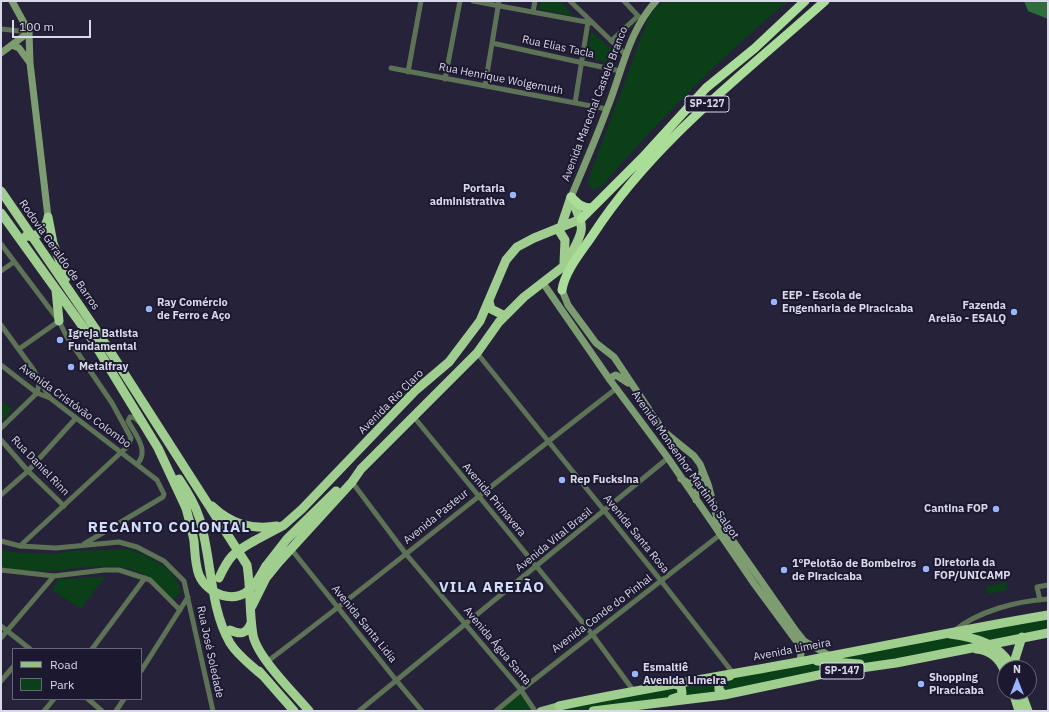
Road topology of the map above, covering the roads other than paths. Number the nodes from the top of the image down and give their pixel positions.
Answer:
1 (12, 1) edge
2 (421, 1) edge
3 (460, 1) edge
4 (474, 1) edge
5 (535, 1) edge
6 (570, 1) edge
7 (624, 1) edge
8 (656, 1) edge
9 (805, 1) edge
10 (825, 1) edge
11 (499, 3) edge
12 (533, 12) junction
13 (639, 17) junction
14 (590, 22) junction
15 (1, 29) edge
16 (28, 32) junction
17 (611, 41) junction
18 (492, 43) junction
19 (12, 45) junction
20 (1, 53) edge
21 (625, 54) junction
22 (581, 62) junction
23 (30, 63) junction
24 (390, 68) dead end
25 (620, 71) junction
26 (408, 72) junction
27 (445, 79) junction
28 (485, 86) junction
29 (575, 103) junction
30 (607, 109) junction
31 (1, 191) edge
32 (571, 198) junction
33 (592, 208) junction
34 (1, 209) edge
35 (1, 213) edge
36 (48, 217) junction
37 (581, 219) junction
38 (559, 228) junction
39 (32, 236) junction
40 (1, 244) edge
41 (584, 245) junction
42 (14, 262) junction
43 (564, 266) junction
44 (1, 271) edge
45 (543, 283) junction
46 (56, 288) junction
47 (562, 290) junction
48 (489, 301) junction
49 (505, 316) junction
50 (59, 321) junction
51 (1, 325) edge
52 (99, 334) junction
53 (19, 349) junction
54 (477, 353) junction
55 (1, 365) edge
56 (40, 380) junction
57 (610, 380) junction
58 (633, 387) junction
59 (617, 388) junction
60 (38, 393) junction
61 (50, 398) junction
62 (112, 403) junction
63 (414, 416) junction
64 (76, 418) junction
65 (129, 419) junction
66 (1, 428) edge
67 (149, 433) junction
68 (1, 440) edge
69 (547, 441) junction
70 (130, 442) junction
71 (141, 443) junction
72 (158, 448) junction
73 (122, 452) junction
74 (668, 458) junction
75 (137, 464) junction
76 (362, 469) junction
77 (702, 470) junction
78 (28, 471) junction
79 (681, 479) junction
80 (352, 482) junction
81 (1, 495) edge
82 (202, 497) junction
83 (478, 497) junction
84 (696, 500) junction
85 (713, 504) junction
86 (64, 506) junction
87 (605, 511) junction
88 (284, 526) junction
89 (721, 534) junction
90 (1, 541) edge
91 (20, 546) junction
92 (82, 546) junction
93 (291, 549) junction
94 (406, 554) junction
95 (537, 567) junction
96 (1, 570) edge
97 (54, 576) junction
98 (145, 578) junction
99 (762, 581) junction
100 (662, 582) junction
101 (1048, 585) edge
102 (755, 586) junction
103 (188, 597) junction
104 (1048, 599) edge
105 (1040, 600) junction
106 (251, 607) junction
107 (338, 609) junction
108 (180, 610) junction
109 (1048, 615) edge
110 (251, 623) junction
111 (466, 624) junction
112 (1, 626) edge
113 (230, 630) junction
114 (8, 631) junction
115 (953, 631) junction
116 (943, 633) junction
117 (1048, 633) edge
118 (592, 634) junction
119 (1022, 637) junction
120 (1, 638) edge
121 (989, 645) junction
122 (800, 646) junction
123 (29, 648) edge
124 (93, 648) edge
125 (961, 650) junction
126 (830, 656) junction
127 (812, 659) junction
128 (998, 660) edge
129 (1007, 660) edge
130 (1014, 660) edge
131 (268, 661) junction
132 (800, 662) junction
133 (879, 666) junction
134 (12, 668) edge
135 (142, 669) edge
136 (756, 670) junction
137 (733, 673) junction
138 (262, 676) junction
139 (1, 680) edge
140 (396, 680) junction
141 (672, 684) junction
142 (520, 690) junction
143 (633, 690) junction
144 (724, 695) junction
145 (53, 700) edge
146 (89, 700) edge
147 (123, 700) edge
148 (1016, 700) edge
149 (1024, 700) edge
150 (655, 704) junction
151 (559, 706) joint
152 (44, 711) edge
153 (102, 711) edge
154 (116, 711) edge
155 (213, 711) edge
156 (294, 711) edge
157 (309, 711) edge
158 (359, 711) edge
159 (422, 711) edge
160 (496, 711) edge
161 (534, 711) edge
162 (541, 711) edge
163 (593, 711) edge
164 (1019, 711) edge
165 (1028, 711) edge

1 - 16 main road
2 - 26 street
3 - 27 street
4 - 11 street
5 - 12 street
6 - 14 street
7 - 13 street
8 - 13 main road, Avenida Marechal Castelo Branco
9 - 33 highway, SP-127
10 - 41 highway, SP-127
11 - 12 street
11 - 18 street
12 - 14 street
13 - 17 street, Avenida Marechal Castelo Branco
13 - 21 main road, Avenida Marechal Castelo Branco
14 - 17 street
14 - 22 street
15 - 16 street
16 - 19 main road
16 - 23 main road
17 - 21 street
18 - 22 street, Rua Elias Tacla
18 - 28 street
19 - 20 main road
19 - 23 main road
21 - 25 main road, Avenida Marechal Castelo Branco
22 - 25 street, Rua Elias Tacla
22 - 29 street
23 - 36 main road
24 - 26 street, Rua Henrique Wolgemuth
25 - 30 main road, Avenida Marechal Castelo Branco
26 - 27 street, Rua Henrique Wolgemuth
27 - 28 street, Rua Henrique Wolgemuth
28 - 29 street, Rua Henrique Wolgemuth
29 - 30 street, Rua Henrique Wolgemuth
30 - 32 main road, Avenida Marechal Castelo Branco
31 - 39 highway, Rodovia Geraldo de Barros
32 - 33 highway
32 - 37 highway
32 - 38 highway
33 - 37 highway, SP-127
34 - 39 highway
35 - 46 highway, Rodovia Geraldo de Barros
36 - 39 highway
36 - 52 highway
37 - 38 highway, Avenida Rio Claro / SP-127
37 - 43 highway
38 - 43 highway
38 - 48 highway, Avenida Rio Claro / SP-127
39 - 52 highway, Rodovia Geraldo de Barros
40 - 42 street
41 - 43 highway, SP-127
41 - 47 highway
42 - 44 street
42 - 50 street
43 - 45 highway, SP-127
43 - 47 highway
45 - 49 highway, SP-127
45 - 57 main road, Avenida Monsenhor Martinho Salgot
46 - 50 highway
46 - 67 highway, Rodovia Geraldo de Barros
47 - 58 main road, Avenida Monsenhor Martinho Salgot
48 - 49 highway
48 - 88 highway, Avenida Rio Claro
49 - 54 highway
50 - 53 street
50 - 62 street
51 - 53 street
52 - 82 highway, Rodovia Geraldo de Barros
53 - 56 street
54 - 63 highway
54 - 69 street, Avenida Santa Rosa
55 - 60 street, Avenida Cristóvão Colombo
56 - 60 street
56 - 61 street
57 - 58 main road
57 - 59 main road, Avenida Monsenhor Martinho Salgot
58 - 77 main road, Avenida Monsenhor Martinho Salgot
59 - 69 street, Avenida Pasteur
59 - 74 main road, Avenida Monsenhor Martinho Salgot
60 - 61 street, Avenida Cristóvão Colombo
60 - 66 street
61 - 64 street, Avenida Cristóvão Colombo
62 - 65 street
62 - 70 street
63 - 76 highway
63 - 83 street, Avenida Primavera
64 - 73 street, Avenida Cristóvão Colombo
64 - 78 street
65 - 67 street
65 - 71 street
67 - 72 highway, Rodovia Geraldo de Barros
68 - 78 street, Rua Daniel Rinn
69 - 83 street, Avenida Pasteur
69 - 87 street, Avenida Santa Rosa
70 - 71 street
70 - 73 street
71 - 75 street
72 - 76 highway, bridge
72 - 138 highway
73 - 75 street, Avenida Cristóvão Colombo
73 - 86 street
74 - 79 main road, Avenida Monsenhor Martinho Salgot
74 - 87 street, Avenida Vital Brasil
75 - 92 street, Avenida Cristóvão Colombo
76 - 80 highway
77 - 79 main road
77 - 85 main road, Avenida Monsenhor Martinho Salgot
78 - 81 street
78 - 86 street, Rua Daniel Rinn
79 - 84 main road, Avenida Monsenhor Martinho Salgot
80 - 93 highway
80 - 94 street, Avenida Água Santa
82 - 88 highway
82 - 106 highway
83 - 94 street, Avenida Pasteur
83 - 95 street, Avenida Primavera
84 - 85 main road
84 - 89 main road, Avenida Monsenhor Martinho Salgot
85 - 99 main road, Avenida Monsenhor Martinho Salgot
86 - 91 street
87 - 95 street, Avenida Vital Brasil
87 - 100 street, Avenida Santa Rosa
88 - 113 highway, Avenida Rio Claro, bridge
89 - 100 street, Avenida Conde do Pinhal
89 - 102 main road, Avenida Monsenhor Martinho Salgot
90 - 91 street, Rua José Soledade
91 - 92 street, Rua José Soledade
92 - 103 street, Rua José Soledade
93 - 106 highway
93 - 107 street, Avenida Santa Lidia
94 - 107 street, Avenida Pasteur
94 - 111 street, Avenida Água Santa
95 - 111 street, Avenida Vital Brasil
95 - 118 street, Avenida Primavera
96 - 97 street
97 - 98 street
97 - 114 street
98 - 108 street
98 - 124 street
99 - 102 main road
99 - 126 main road, Avenida Monsenhor Martinho Salgot
100 - 118 street, Avenida Conde do Pinhal
100 - 137 street, Avenida Santa Rosa
101 - 105 street
102 - 122 main road, Avenida Monsenhor Martinho Salgot
103 - 108 street
103 - 155 street, Rua José Soledade
104 - 105 street
105 - 115 street
106 - 110 highway
107 - 131 street, Avenida Pasteur
107 - 140 street, Avenida Santa Lidia
108 - 135 street
109 - 115 highway, Avenida Limeira / SP-147
110 - 113 highway
110 - 131 highway
111 - 140 street, Avenida Vital Brasil
111 - 142 street, Avenida Água Santa
112 - 114 street
113 - 138 highway
114 - 120 street
114 - 123 street
115 - 116 highway, Avenida Limeira / SP-147
116 - 121 highway
116 - 126 highway, Avenida Limeira / SP-147
117 - 119 highway, SP-147
118 - 142 street, Avenida Conde do Pinhal
118 - 143 street, Avenida Primavera
119 - 121 highway, SP-147
119 - 130 highway
121 - 125 highway, SP-147
121 - 129 highway
122 - 127 main road, Avenida Monsenhor Martinho Salgot
122 - 132 main road
125 - 128 highway
125 - 133 highway, SP-147
126 - 127 highway, Avenida Limeira / SP-147
127 - 132 highway, Avenida Limeira / SP-147
127 - 133 highway
131 - 157 highway
132 - 136 highway, Avenida Limeira / SP-147
133 - 144 highway, SP-147
134 - 139 street
136 - 137 highway, Avenida Limeira / SP-147
136 - 144 highway
137 - 141 highway, Avenida Limeira / SP-147
138 - 156 highway
140 - 158 street, Avenida Vital Brasil
140 - 159 street, Avenida Santa Lidia
141 - 143 highway, Avenida Limeira / SP-147
141 - 150 highway
142 - 160 street, Avenida Conde do Pinhal
142 - 161 street, Avenida Água Santa
143 - 151 highway, Avenida Limeira / SP-147
144 - 150 highway, SP-147
145 - 152 street
146 - 153 street
147 - 154 street
148 - 164 highway
149 - 165 highway
150 - 163 highway, SP-147
151 - 162 main road, Avenida Limeira / SP-147

